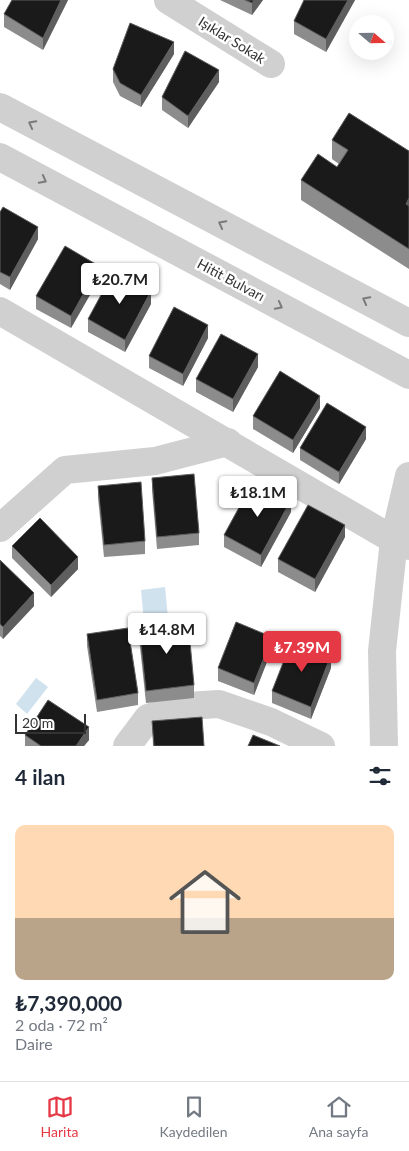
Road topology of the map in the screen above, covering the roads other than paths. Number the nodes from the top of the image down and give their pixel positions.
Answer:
1 (168, 0) edge
2 (271, 64) dead end
3 (0, 106) edge
4 (0, 157) edge
5 (0, 311) edge
6 (409, 323) edge
7 (409, 375) edge
8 (228, 442) junction
9 (409, 476) edge
10 (0, 528) edge
11 (402, 543) edge
12 (127, 746) edge
13 (321, 746) edge
14 (384, 746) edge

1 - 2 street, Işıklar Sokak
6 -> 3 street
4 -> 7 street, Hitit Bulvarı
5 - 8 street
8 - 10 street
8 - 11 street
9 - 11 street
11 - 14 street
12 - 13 street

